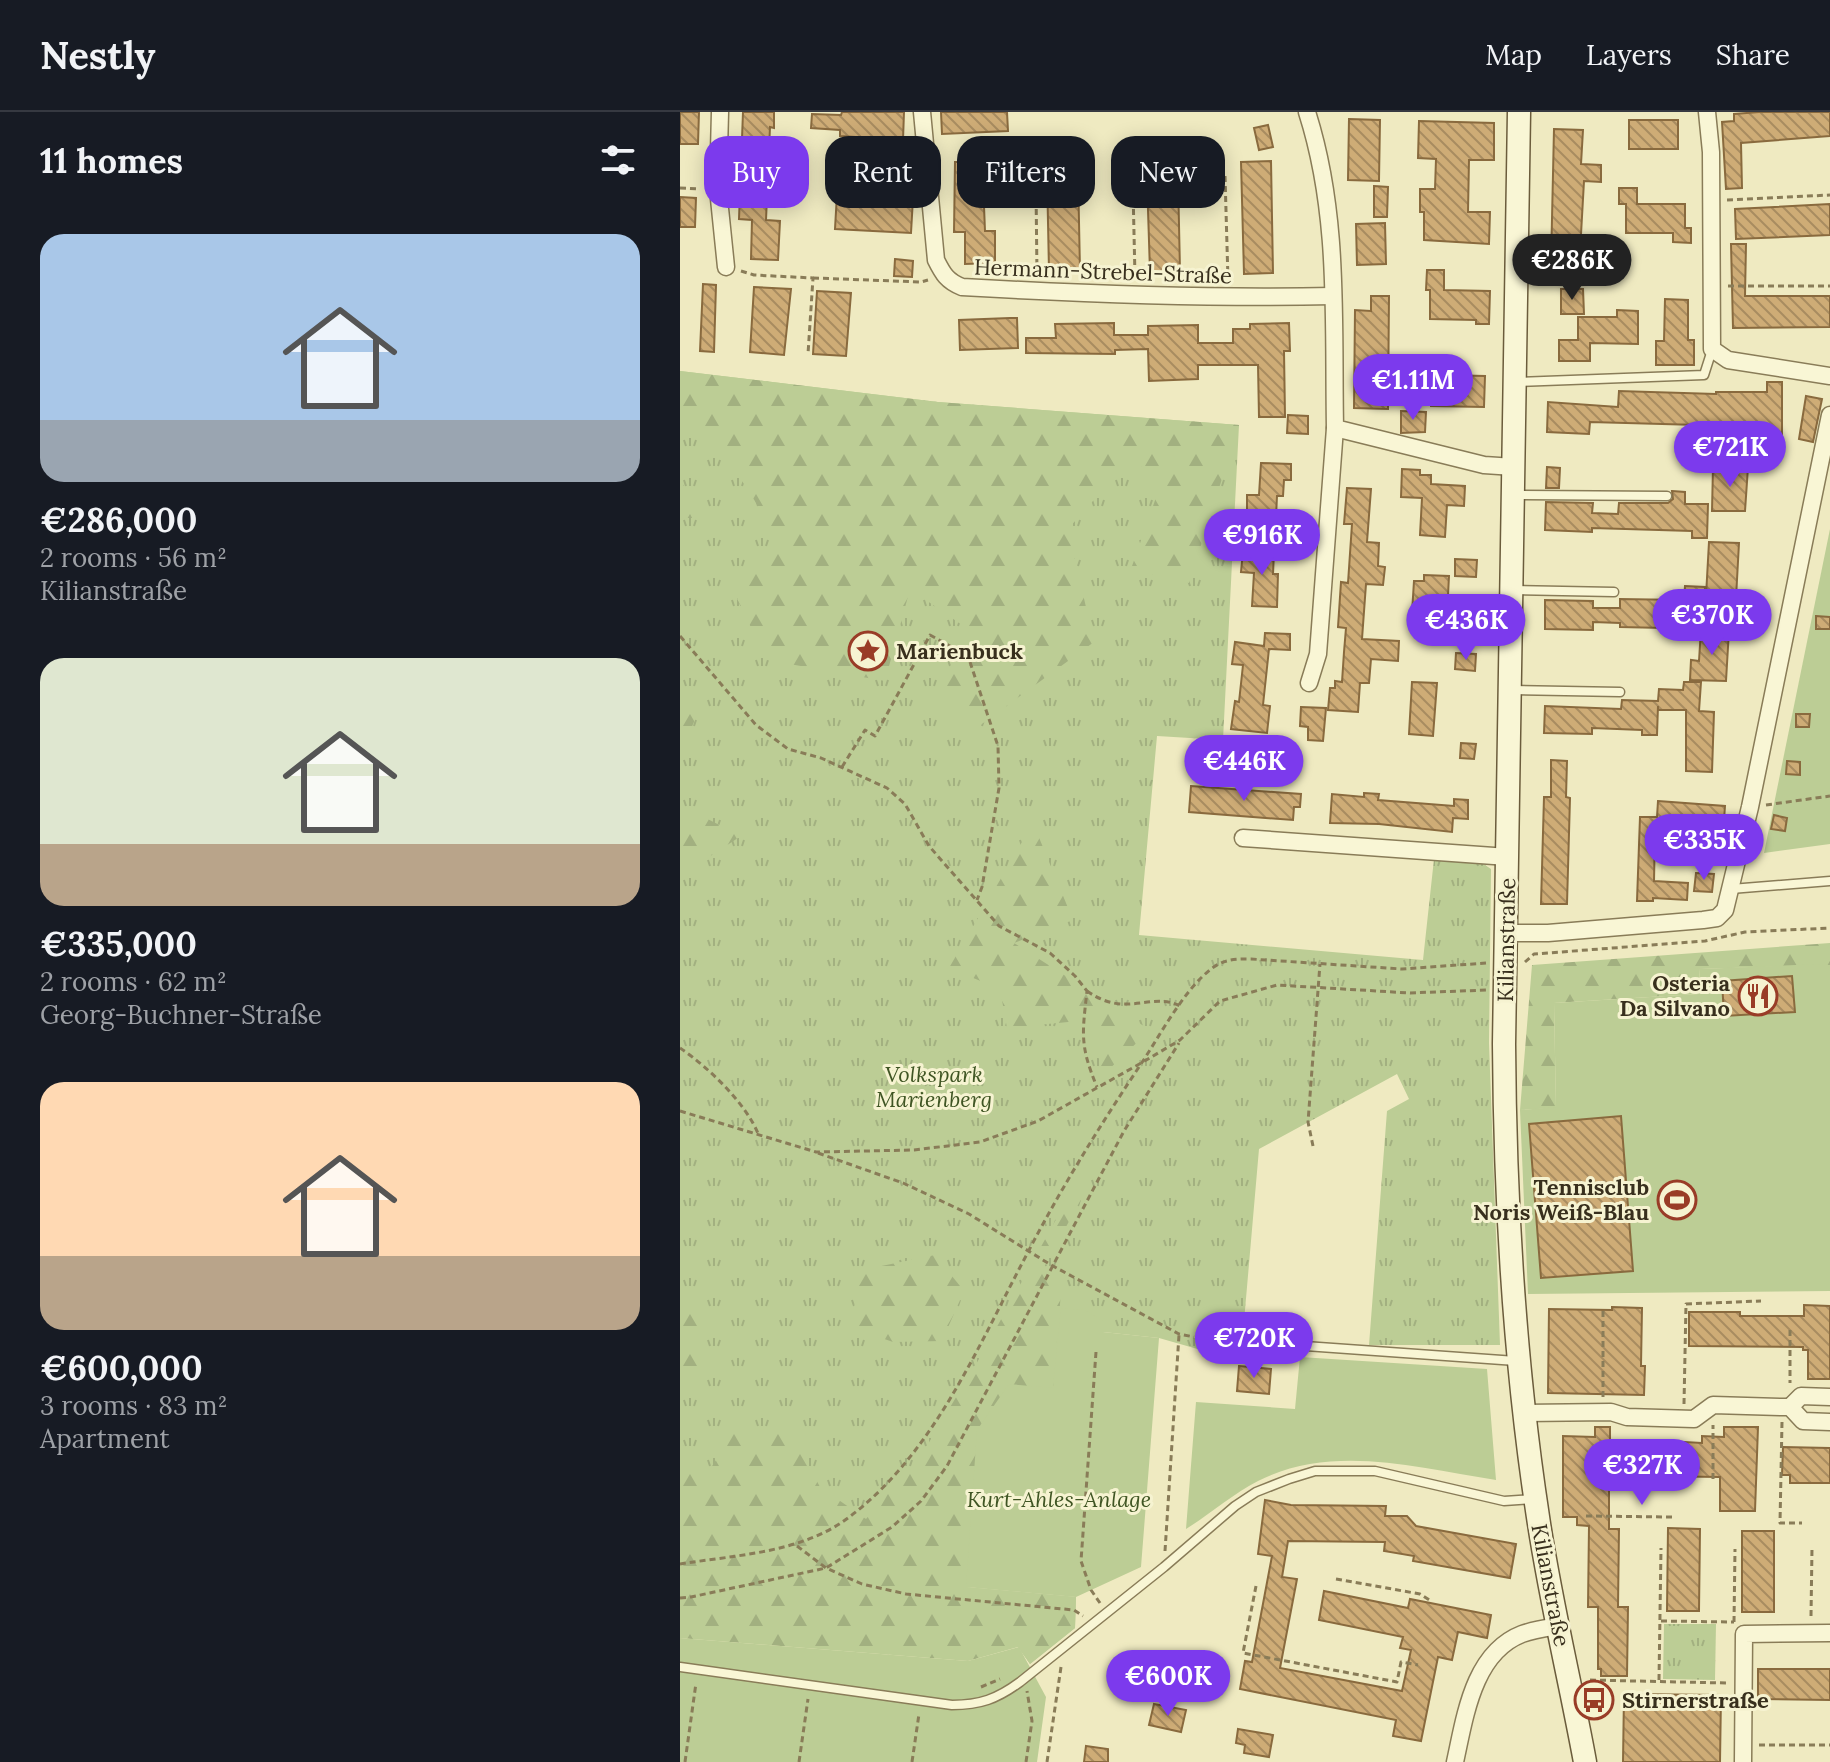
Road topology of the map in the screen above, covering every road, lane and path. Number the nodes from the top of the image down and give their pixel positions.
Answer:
1 (720, 112) edge
2 (922, 112) edge
3 (1307, 112) edge
4 (1519, 112) edge
5 (1707, 112) edge
6 (719, 136) edge
7 (924, 136) edge
8 (1225, 176) dead end
9 (680, 188) edge
10 (704, 189) edge
11 (1830, 195) edge
12 (1711, 201) junction
13 (720, 208) edge
14 (931, 208) edge
15 (1036, 208) edge
16 (1133, 208) edge
17 (726, 267) joint
18 (943, 274) junction
19 (813, 278) junction
20 (1712, 285) junction
21 (1830, 286) edge
22 (1038, 291) junction
23 (1135, 296) junction
24 (1333, 296) junction
25 (1229, 299) junction
26 (1712, 349) junction
27 (808, 354) dead end
28 (1830, 376) edge
29 (1515, 382) junction
30 (1830, 415) edge
31 (1335, 428) junction
32 (1514, 467) junction
33 (1513, 495) junction
34 (1667, 496) dead end
35 (1511, 590) junction
36 (1614, 592) dead end
37 (680, 636) edge
38 (1309, 683) dead end
39 (1510, 690) junction
40 (1620, 692) dead end
41 (842, 767) junction
42 (1830, 796) edge
43 (1750, 807) junction
44 (1243, 838) dead end
45 (1508, 857) junction
46 (1830, 881) edge
47 (1731, 889) junction
48 (977, 900) junction
49 (1830, 928) edge
50 (1506, 933) junction
51 (1320, 964) junction
52 (1514, 966) junction
53 (1318, 988) junction
54 (1493, 990) dead end
55 (1087, 991) junction
56 (1180, 1006) junction
57 (1180, 1040) junction
58 (680, 1048) edge
59 (1143, 1062) junction
60 (1097, 1087) junction
61 (680, 1111) edge
62 (759, 1136) junction
63 (1313, 1146) dead end
64 (816, 1152) junction
65 (1029, 1250) junction
66 (1051, 1265) junction
67 (1761, 1301) dead end
68 (1603, 1309) dead end
69 (1790, 1330) dead end
70 (1179, 1334) junction
71 (1206, 1339) joint
72 (1096, 1352) dead end
73 (1519, 1362) junction
74 (1830, 1397) edge
75 (1713, 1405) junction
76 (1786, 1407) junction
77 (1603, 1412) junction
78 (1524, 1413) junction
79 (1684, 1419) junction
80 (1830, 1422) edge
81 (1713, 1479) dead end
82 (1535, 1499) junction
83 (1586, 1516) dead end
84 (1672, 1517) dead end
85 (1802, 1523) dead end
86 (796, 1545) junction
87 (1661, 1548) dead end
88 (1812, 1548) dead end
89 (1735, 1549) dead end
90 (680, 1564) edge
91 (1164, 1567) junction
92 (826, 1568) junction
93 (1336, 1579) dead end
94 (1256, 1586) dead end
95 (680, 1598) edge
96 (1431, 1601) dead end
97 (1106, 1612) junction
98 (1660, 1621) junction
99 (1093, 1623) junction
100 (1559, 1626) junction
101 (1811, 1633) junction
102 (1830, 1633) edge
103 (1063, 1647) junction
104 (1418, 1665) dead end
105 (680, 1667) edge
106 (698, 1669) junction
107 (1033, 1672) junction
108 (1570, 1680) junction
109 (1659, 1681) junction
110 (1020, 1682) junction
111 (810, 1683) junction
112 (1743, 1683) junction
113 (972, 1692) dead end
114 (921, 1701) junction
115 (1830, 1745) edge
116 (1743, 1753) edge
117 (685, 1762) edge
118 (799, 1762) edge
119 (912, 1762) edge
120 (1026, 1762) edge
121 (1047, 1762) edge
122 (1455, 1762) edge
123 (1585, 1762) edge

1 - 6 street
2 - 7 street, Hermann-Strebel-Straße
3 - 24 street
4 - 29 main road, Kilianstraße
5 - 12 street
8 - 25 path
9 - 10 path
11 - 12 path
12 - 20 street
13 - 17 street
14 - 18 street, Hermann-Strebel-Straße
15 - 22 path
16 - 23 path
17 - 19 path
18 - 19 path
18 - 22 street, Hermann-Strebel-Straße
19 - 27 path
20 - 21 path
20 - 26 street
22 - 23 street, Hermann-Strebel-Straße
23 - 25 street, Hermann-Strebel-Straße
24 - 25 street, Hermann-Strebel-Straße
24 - 31 street
26 - 28 street
26 - 29 lane
29 - 32 main road, Kilianstraße
30 - 43 street
31 - 32 street
31 - 38 street
32 - 33 main road, Kilianstraße
33 - 34 lane
33 - 35 main road, Kilianstraße
35 - 36 lane
35 - 39 main road, Kilianstraße
37 - 41 path
39 - 40 lane
39 - 45 main road, Kilianstraße
41 - 48 path
41 - 48 path
42 - 43 path
43 - 47 street
44 - 45 street
45 - 50 main road, Kilianstraße
46 - 47 lane
47 - 50 street
48 - 55 path
49 - 52 path
50 - 52 main road, Kilianstraße
51 - 52 path
51 - 53 path
51 - 56 path
52 - 73 main road, Kilianstraße
53 - 54 path
53 - 57 path
53 - 63 path
55 - 56 path
55 - 60 path
56 - 59 path
57 - 59 path
57 - 66 path
58 - 62 path
59 - 60 path
59 - 65 path
60 - 64 path
61 - 62 path
62 - 64 path
64 - 65 path
65 - 66 path
65 - 86 path
66 - 70 path
66 - 92 path
67 - 79 path
68 - 77 path
69 - 76 path
70 - 71 path
70 - 91 path
71 - 73 lane
72 - 97 path
73 - 78 main road, Kilianstraße
74 - 76 street
75 - 76 street
75 - 79 street
75 - 81 path
76 - 80 street
76 - 85 path
77 - 78 street
77 - 79 street
78 - 82 main road, Kilianstraße
82 - 91 lane
82 - 100 main road, Kilianstraße
83 - 84 path
86 - 90 path
86 - 92 path
87 - 98 path
88 - 101 path
89 - 98 path
91 - 97 lane
92 - 95 path
92 - 99 path
93 - 96 path
94 - 104 path
97 - 99 lane
98 - 109 path
99 - 103 lane
100 - 108 main road, Kilianstraße
100 - 122 street
101 - 102 street
101 - 112 street
103 - 107 lane
103 - 121 path
105 - 106 lane
106 - 111 lane
106 - 117 path
107 - 110 lane
107 - 113 path
108 - 109 path
108 - 123 main road, Kilianstraße
109 - 112 path
110 - 114 lane
110 - 120 path
111 - 114 lane
111 - 118 path
112 - 116 street
114 - 119 path
115 - 116 path

